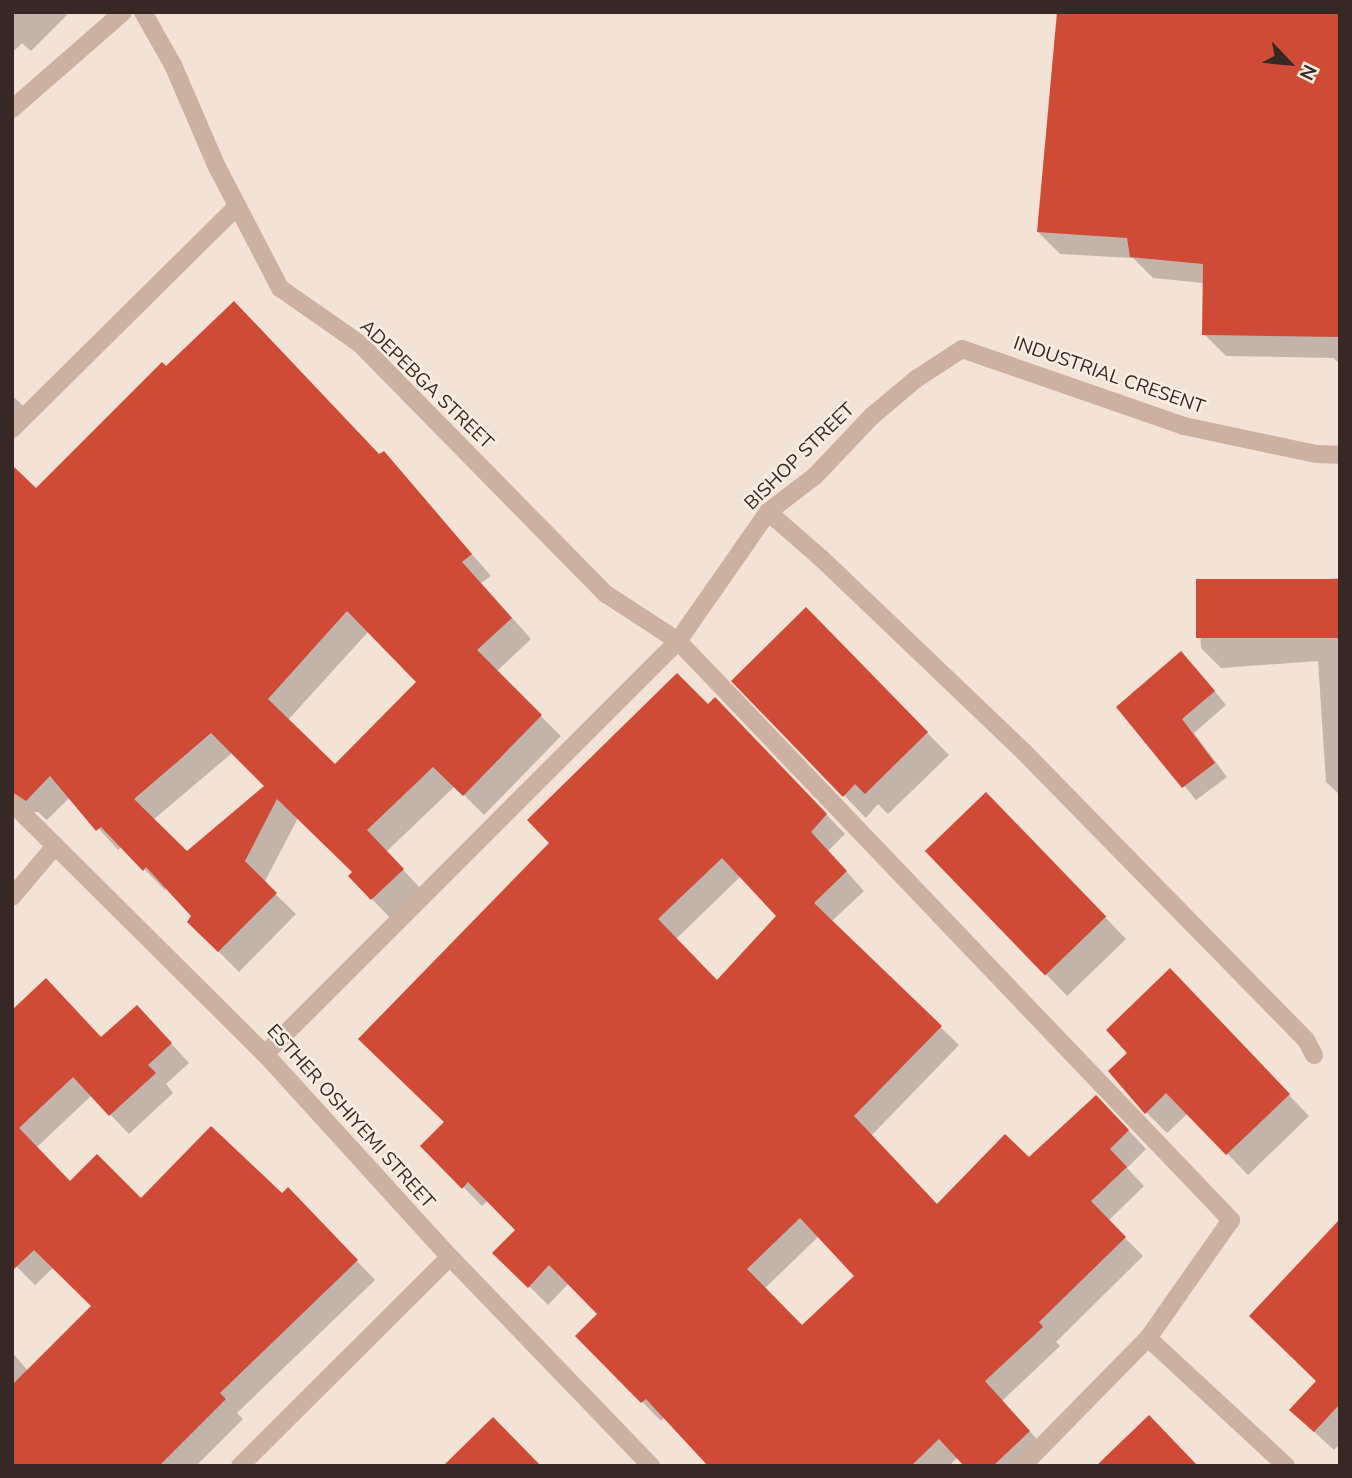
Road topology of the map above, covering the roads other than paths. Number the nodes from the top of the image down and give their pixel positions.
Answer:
1 (124, 12) edge
2 (143, 12) edge
3 (12, 108) edge
4 (237, 206) junction
5 (916, 379) joint
6 (12, 429) edge
7 (1340, 455) edge
8 (768, 512) junction
9 (678, 640) junction
10 (12, 803) edge
11 (55, 846) junction
12 (12, 897) edge
13 (265, 1054) junction
14 (1314, 1055) dead end
15 (450, 1258) junction
16 (1148, 1338) junction
17 (240, 1466) edge
18 (651, 1466) edge
19 (1021, 1466) edge
20 (1286, 1466) edge

1 - 3 street
2 - 4 street, ADEPEBGA STREET
4 - 6 street
4 - 9 street, ADEPEBGA STREET
5 - 7 street, INDUSTRIAL CRESENT
5 - 8 street, BISHOP STREET
8 - 9 street, BISHOP STREET
8 - 14 street
9 - 13 street
9 - 16 street, ADEPEBGA STREET
10 - 11 street, ESTHER OSHIYEMI STREET
11 - 12 street
11 - 13 street, ESTHER OSHIYEMI STREET
13 - 15 street, ESTHER OSHIYEMI STREET
15 - 17 street
15 - 18 street, ESTHER OSHIYEMI STREET
16 - 19 street
16 - 20 street

